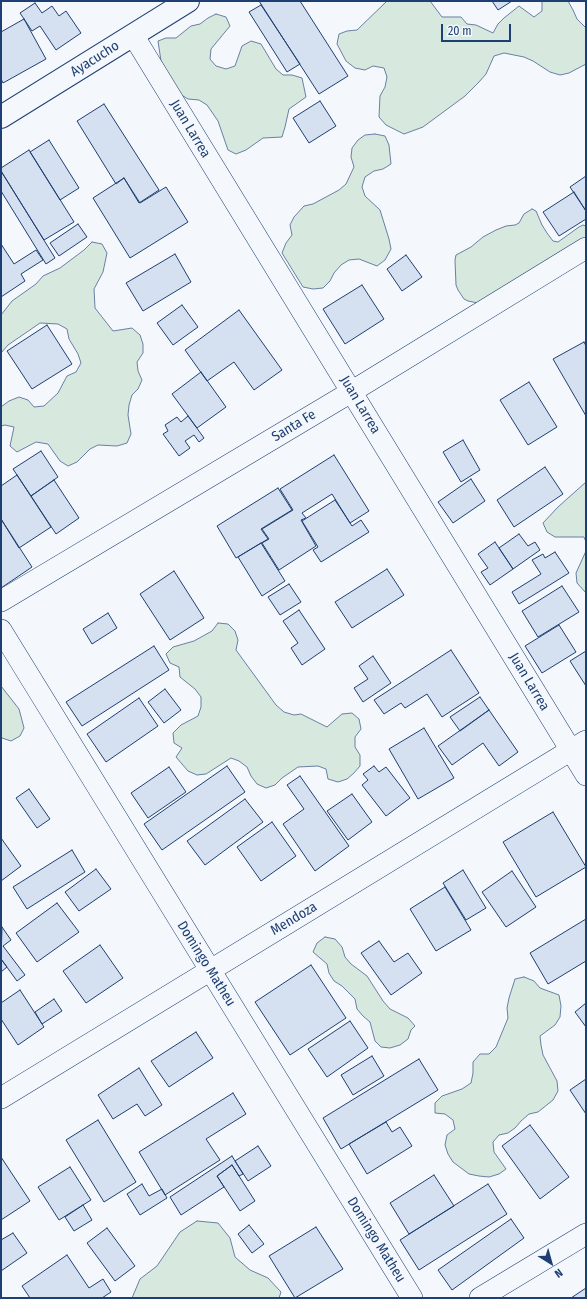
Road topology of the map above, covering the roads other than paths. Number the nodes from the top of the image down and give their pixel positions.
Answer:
1 (188, 1) edge
2 (133, 35) junction
3 (1, 117) edge
4 (586, 248) edge
5 (351, 392) junction
6 (1, 601) edge
7 (1, 630) edge
8 (578, 745) edge
9 (586, 775) edge
10 (210, 970) junction
11 (1, 1098) edge
12 (586, 1234) edge
13 (412, 1298) edge
14 (480, 1298) edge

1 - 2 street, Ayacucho
2 - 3 street, Ayacucho
2 - 5 street, Juan Larrea
4 - 5 street, Santa Fe
5 - 6 street, Santa Fe
5 - 8 street, Juan Larrea
7 - 10 street, Domingo Matheu
8 - 9 street, Juan Larrea
8 - 10 street, Mendoza
10 - 11 street, Mendoza
10 - 13 street, Domingo Matheu
12 - 14 street

